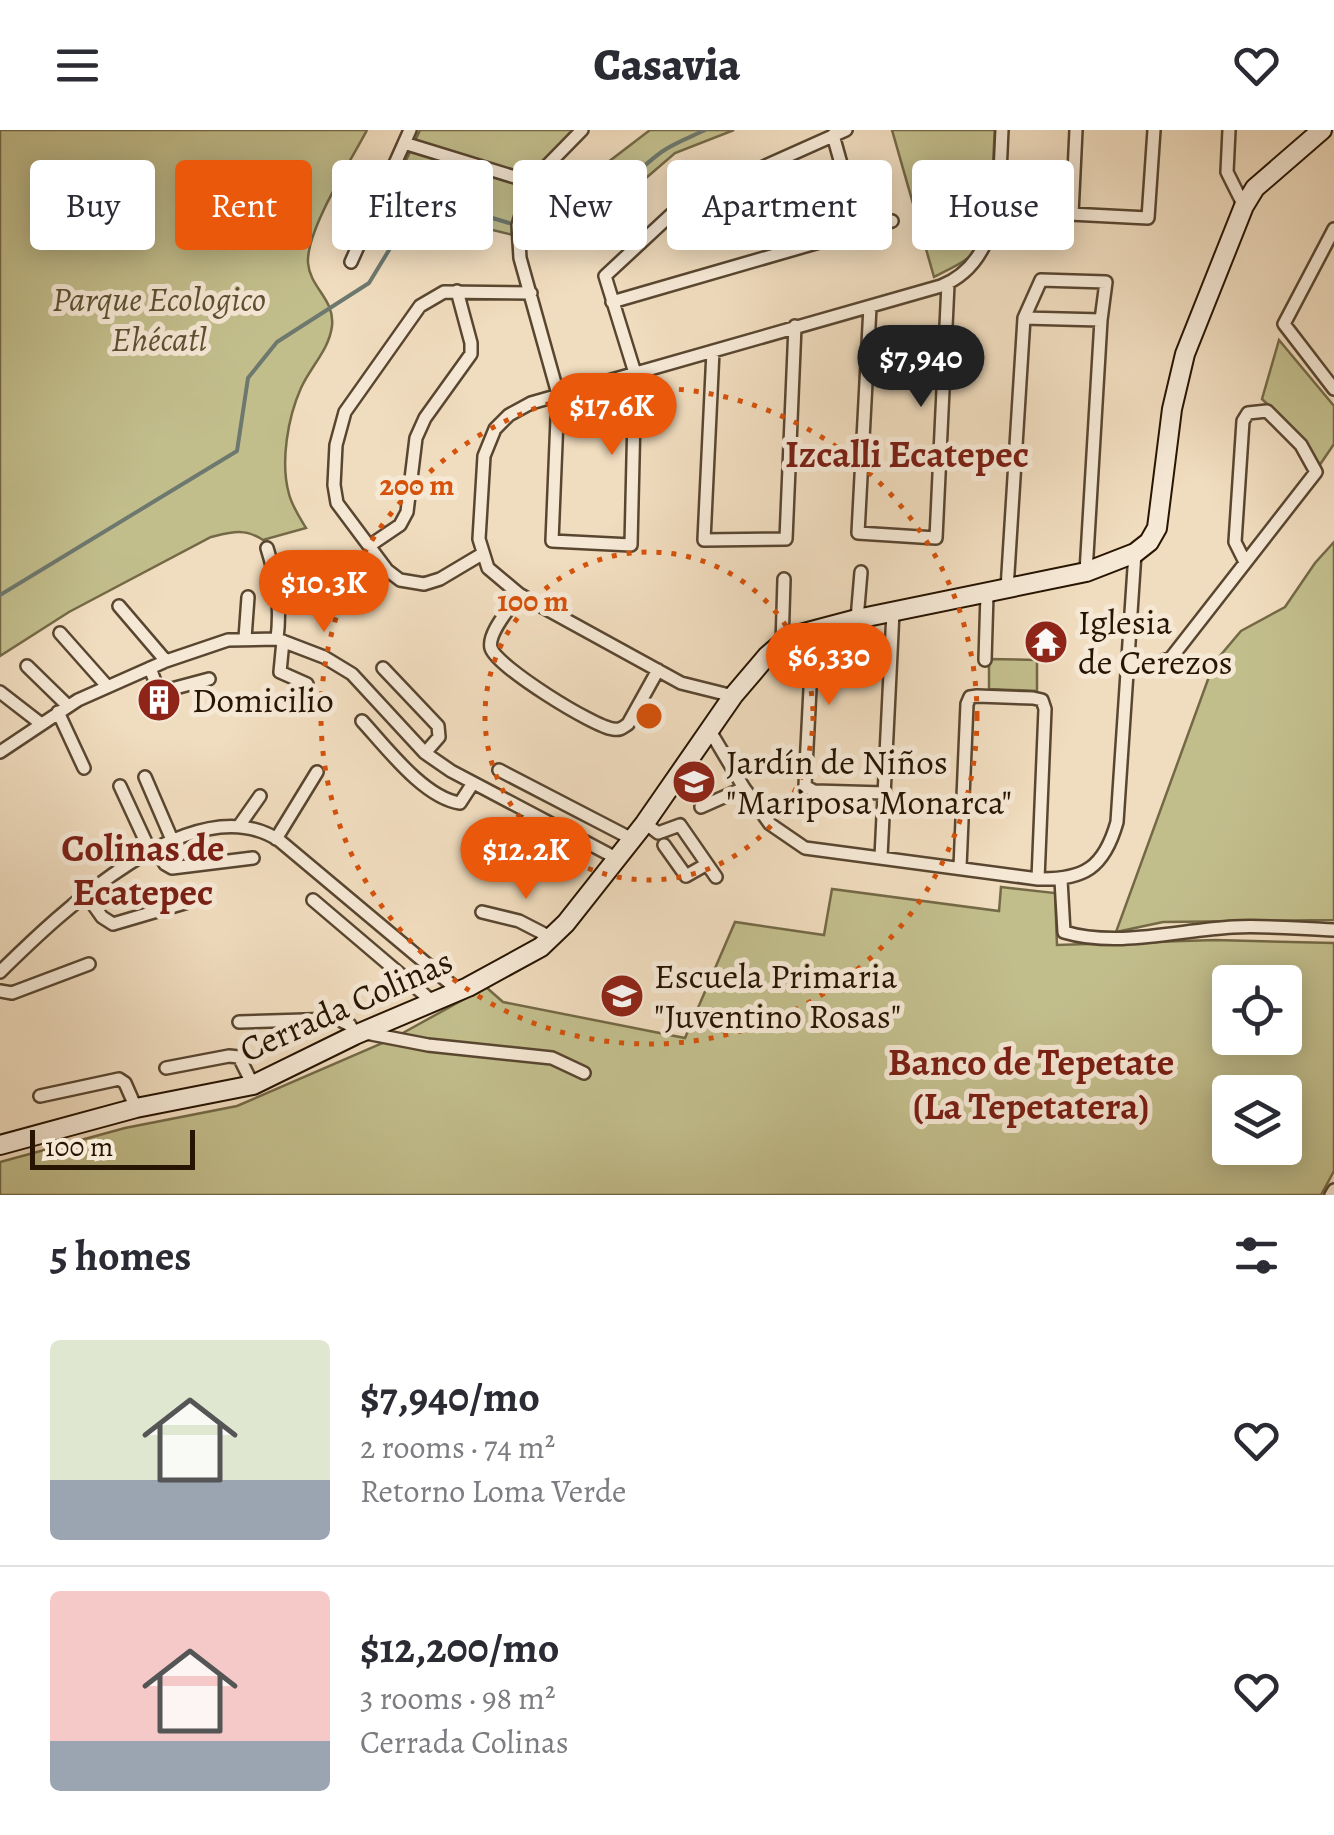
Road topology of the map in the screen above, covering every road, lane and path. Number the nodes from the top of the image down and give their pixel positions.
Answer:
1 (410, 130) edge
2 (582, 130) edge
3 (846, 130) edge
4 (1002, 130) edge
5 (1076, 130) edge
6 (1154, 130) edge
7 (1229, 130) edge
8 (1320, 130) edge
9 (833, 135) junction
10 (404, 144) junction
11 (553, 160) edge
12 (840, 160) edge
13 (999, 160) edge
14 (1074, 172) edge
15 (513, 177) edge
16 (1244, 206) junction
17 (1074, 214) edge
18 (1334, 230) edge
19 (520, 250) edge
20 (796, 250) edge
21 (982, 250) edge
22 (351, 262) dead end
23 (948, 284) junction
24 (458, 291) junction
25 (532, 293) junction
26 (612, 302) junction
27 (870, 307) junction
28 (1024, 318) junction
29 (1101, 320) junction
30 (796, 326) junction
31 (713, 351) junction
32 (635, 373) junction
33 (1334, 389) edge
34 (558, 394) junction
35 (370, 546) junction
36 (267, 548) dead end
37 (482, 554) junction
38 (1136, 554) junction
39 (1246, 562) junction
40 (861, 572) dead end
41 (1086, 572) junction
42 (784, 580) dead end
43 (1006, 589) junction
44 (520, 594) junction
45 (988, 594) junction
46 (248, 598) dead end
47 (119, 606) dead end
48 (893, 612) junction
49 (857, 619) junction
50 (813, 631) junction
51 (60, 633) dead end
52 (245, 638) junction
53 (280, 640) junction
54 (782, 644) junction
55 (985, 660) dead end
56 (166, 661) junction
57 (1127, 662) junction
58 (28, 666) dead end
59 (150, 668) junction
60 (383, 668) dead end
61 (658, 670) junction
62 (209, 679) dead end
63 (307, 684) dead end
64 (107, 686) junction
65 (0, 692) edge
66 (733, 696) junction
67 (63, 709) junction
68 (362, 721) dead end
69 (40, 723) junction
70 (710, 731) junction
71 (0, 752) edge
72 (425, 752) junction
73 (84, 768) dead end
74 (500, 770) dead end
75 (317, 772) dead end
76 (145, 776) dead end
77 (473, 784) junction
78 (120, 786) dead end
79 (744, 788) junction
80 (884, 793) junction
81 (260, 796) dead end
82 (701, 807) dead end
83 (531, 814) junction
84 (645, 823) junction
85 (238, 826) junction
86 (276, 838) junction
87 (632, 840) junction
88 (174, 842) junction
89 (664, 845) dead end
90 (154, 851) junction
91 (882, 857) junction
92 (253, 858) dead end
93 (616, 858) junction
94 (708, 864) junction
95 (960, 867) junction
96 (569, 870) dead end
97 (716, 877) dead end
98 (1038, 880) junction
99 (1061, 880) junction
100 (85, 893) junction
101 (312, 900) dead end
102 (188, 902) dead end
103 (482, 912) dead end
104 (1334, 930) edge
105 (552, 938) junction
106 (89, 964) dead end
107 (0, 972) edge
108 (0, 991) edge
109 (458, 991) junction
110 (433, 1002) junction
111 (239, 1022) dead end
112 (358, 1033) junction
113 (166, 1068) dead end
114 (584, 1072) dead end
115 (253, 1084) junction
116 (40, 1096) dead end
117 (136, 1108) junction
118 (0, 1145) edge

1 - 10 street
2 - 11 street
3 - 9 street
4 - 13 street
5 - 14 street
6 - 17 street
7 - 16 street
8 - 16 main road
9 - 12 street
9 - 26 street
10 - 15 street
10 - 22 street
16 - 38 main road
18 - 33 street
19 - 25 street
20 - 26 street
21 - 23 street
23 - 27 street
23 - 27 street
24 - 25 street
24 - 35 street
24 - 35 street
25 - 34 street
26 - 32 street
27 - 30 street
28 - 29 street
28 - 29 street
28 - 43 street
29 - 41 street
30 - 31 street
30 - 31 street
31 - 32 street
32 - 34 street
32 - 34 street
34 - 37 street
35 - 37 street
36 - 53 street
37 - 44 street
38 - 41 main road
38 - 57 street
39 - 39 street
39 - 57 street
40 - 49 street
41 - 43 main road
42 - 54 street
43 - 45 main road
44 - 61 street
44 - 61 street
45 - 48 main road
45 - 55 street
46 - 52 street
47 - 56 street
48 - 49 main road
48 - 80 street
49 - 50 main road
50 - 54 main road
50 - 80 street
51 - 64 street
52 - 53 street
52 - 56 street
53 - 63 street
53 - 72 street
54 - 66 main road, Cerrada Colinas
56 - 59 street
57 - 99 street
58 - 67 street
59 - 62 street
59 - 64 street
60 - 72 street
61 - 66 street
64 - 67 street
65 - 69 street
66 - 70 main road, Cerrada Colinas
67 - 69 street
67 - 73 street
68 - 77 street
69 - 71 street
70 - 79 street
70 - 84 main road, Cerrada Colinas
72 - 77 street
74 - 87 street
75 - 86 street
76 - 88 street
77 - 83 street
78 - 90 street
79 - 82 street
79 - 91 street
80 - 91 street
81 - 85 street
83 - 93 street
83 - 96 street
84 - 87 main road, Cerrada Colinas
84 - 94 street
85 - 86 street
85 - 88 street
86 - 109 street
87 - 93 main road, Cerrada Colinas
88 - 90 street
89 - 94 street
90 - 92 street
90 - 100 street
91 - 95 street
93 - 105 main road, Cerrada Colinas
94 - 97 street
95 - 98 street
95 - 98 street
98 - 99 street
99 - 104 street
100 - 102 street
100 - 107 street
101 - 110 street
103 - 105 street
105 - 109 main road, Cerrada Colinas
106 - 108 street
109 - 110 main road, Cerrada Colinas
110 - 112 main road, Cerrada Colinas
111 - 112 street
112 - 114 street
112 - 115 main road, Cerrada Colinas
113 - 115 street
115 - 117 main road, Cerrada Colinas
116 - 117 street
117 - 118 main road, Cerrada Colinas

